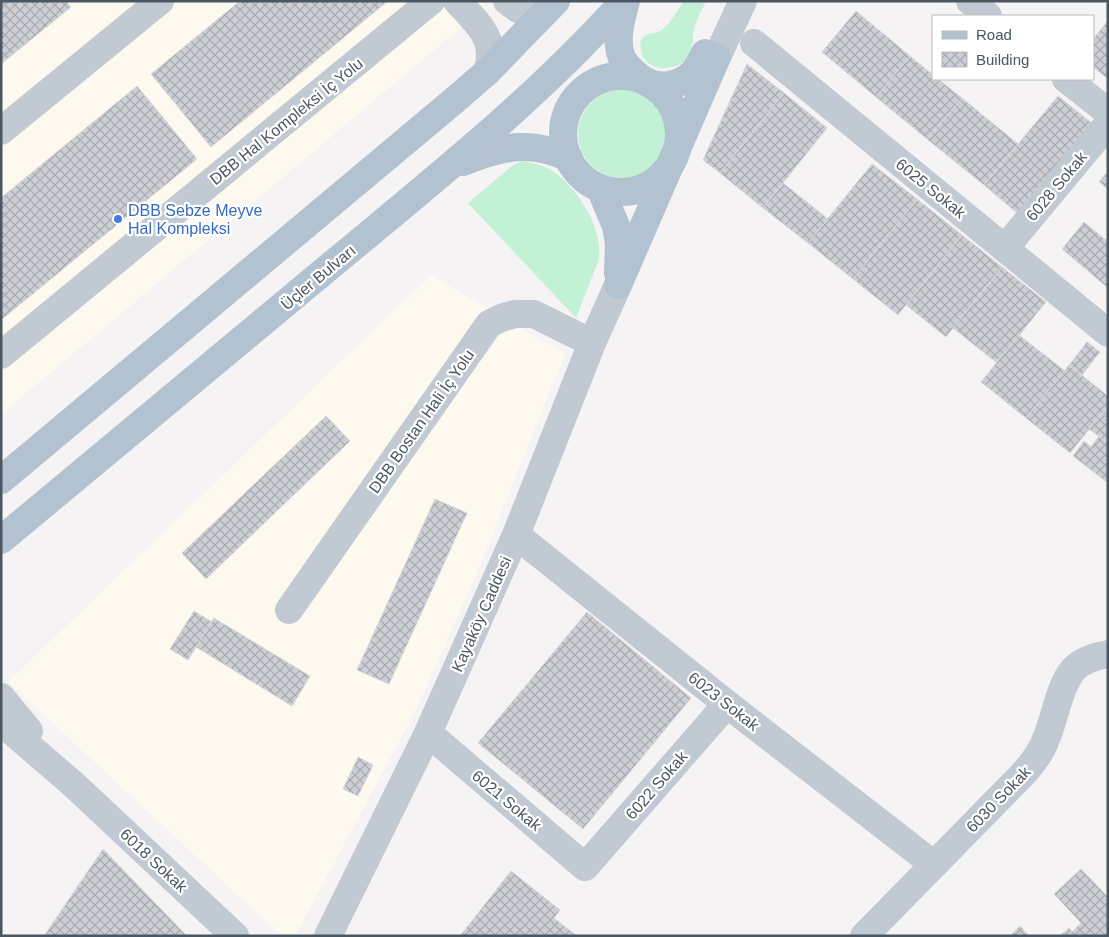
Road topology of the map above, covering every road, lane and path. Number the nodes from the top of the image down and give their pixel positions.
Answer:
1 (160, 1) edge
2 (431, 1) edge
3 (457, 1) edge
4 (507, 1) edge
5 (625, 1) edge
6 (727, 1) edge
7 (743, 1) edge
8 (970, 1) edge
9 (552, 5) edge
10 (987, 15) edge
11 (754, 42) dead end
12 (711, 55) junction
13 (487, 72) junction
14 (1067, 80) edge
15 (651, 84) junction
16 (1108, 112) edge
17 (1108, 124) edge
18 (1, 131) edge
19 (569, 158) junction
20 (673, 161) junction
21 (448, 168) junction
22 (600, 188) junction
23 (1004, 248) junction
24 (618, 285) junction
25 (1108, 333) edge
26 (592, 343) junction
27 (1, 355) edge
28 (38, 450) junction
29 (1, 472) edge
30 (1, 480) edge
31 (516, 535) junction
32 (1, 540) edge
33 (289, 610) dead end
34 (1108, 654) edge
35 (1, 697) edge
36 (727, 704) junction
37 (1, 722) edge
38 (428, 733) junction
39 (73, 784) junction
40 (933, 864) junction
41 (585, 867) joint
42 (235, 936) edge
43 (328, 936) edge
44 (864, 936) edge

1 - 18 street
2 - 27 street, DBB Hal Kompleksi İç Yolu
3 - 13 street
4 - 9 street
5 - 15 main road
5 - 21 main road, Üçler Bulvarı
6 - 12 street
7 - 12 street
8 - 10 street
9 - 13 main road
11 - 23 street, 6025 Sokak
12 - 15 main road
12 - 20 main road
13 - 28 main road
14 - 16 street
15 - 19 main road
15 - 20 main road
17 - 23 street, 6028 Sokak
19 - 21 main road
19 - 22 main road
20 - 22 main road
20 - 24 main road
21 - 32 main road, Üçler Bulvarı
22 - 24 main road
23 - 25 street, 6025 Sokak
24 - 26 street, Kayaköy Caddesi
26 - 31 street, Kayaköy Caddesi
26 - 33 street, DBB Bostan Hali İç Yolu
28 - 29 main road
28 - 30 main road
31 - 36 street, 6023 Sokak
31 - 38 street, Kayaköy Caddesi
34 - 40 street, 6030 Sokak
35 - 39 street, 6018 Sokak
36 - 40 street, 6023 Sokak
36 - 41 street, 6022 Sokak
37 - 39 street, 6018 Sokak
38 - 41 street, 6021 Sokak
38 - 43 street, Kayaköy Caddesi
39 - 42 street, 6018 Sokak
40 - 44 street, 6030 Sokak

